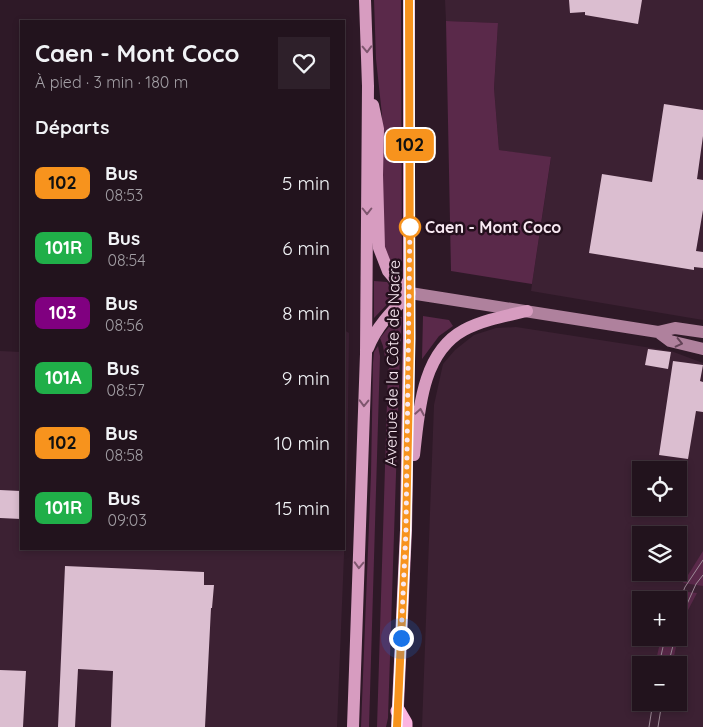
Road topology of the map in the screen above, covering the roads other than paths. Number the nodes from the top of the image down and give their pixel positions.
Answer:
1 (365, 0) edge
2 (409, 0) edge
3 (368, 86) junction
4 (410, 293) junction
5 (527, 311) junction
6 (658, 332) junction
7 (703, 332) edge
8 (703, 349) edge
9 (366, 354) junction
10 (406, 530) junction
11 (398, 711) junction
12 (353, 727) edge
13 (397, 727) edge
14 (405, 727) edge

1 -> 3 main road, Avenue de la Côte de Nacre
2 - 4 main road, Avenue de la Côte de Nacre
3 - 4 main road
3 -> 9 main road, Avenue de la Côte de Nacre
4 - 5 street
4 - 9 main road
4 - 10 main road, Avenue de la Côte de Nacre
5 - 6 street
10 -> 5 main road
6 - 7 street
6 -> 8 street
9 -> 12 main road, Avenue de la Côte de Nacre
10 - 11 main road, Avenue de la Côte de Nacre
11 - 13 main road, Avenue de la Côte de Nacre
11 - 14 highway

